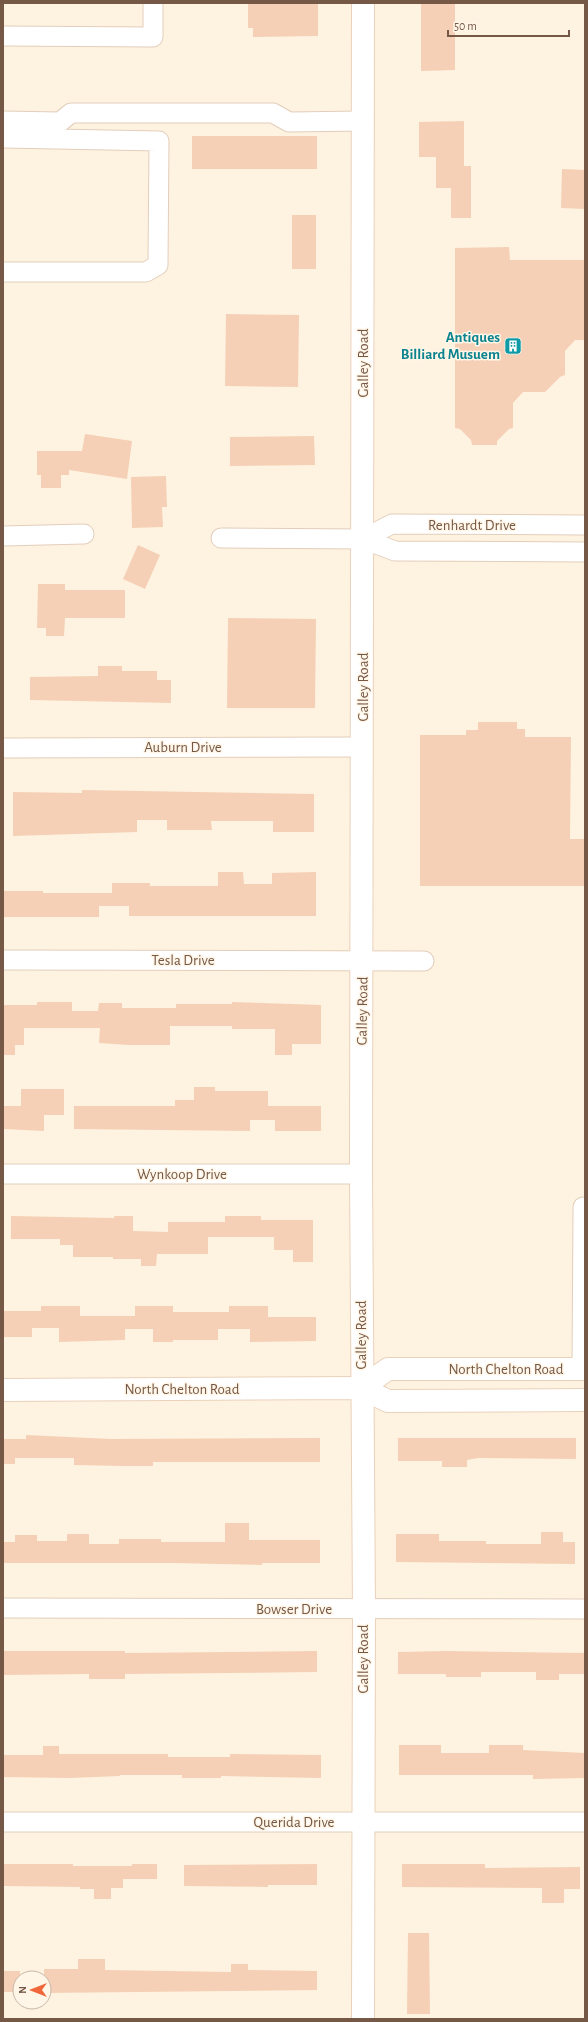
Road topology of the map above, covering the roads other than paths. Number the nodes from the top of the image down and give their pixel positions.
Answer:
1 (153, 3) edge
2 (366, 5) edge
3 (3, 36) edge
4 (3, 121) edge
5 (363, 121) junction
6 (3, 138) edge
7 (3, 272) edge
8 (585, 525) edge
9 (84, 534) dead end
10 (3, 536) edge
11 (221, 538) dead end
12 (363, 539) junction
13 (585, 552) edge
14 (362, 747) junction
15 (3, 748) edge
16 (3, 960) edge
17 (363, 960) junction
18 (424, 961) dead end
19 (3, 1174) edge
20 (361, 1174) junction
21 (583, 1207) dead end
22 (584, 1338) edge
23 (584, 1369) edge
24 (362, 1388) junction
25 (3, 1390) edge
26 (585, 1400) edge
27 (3, 1608) edge
28 (364, 1609) junction
29 (585, 1609) edge
30 (3, 1822) edge
31 (363, 1822) junction
32 (585, 1822) edge
33 (363, 2019) edge

1 - 3 street
2 - 5 main road, Galley Road
4 - 5 street
5 - 12 main road, Galley Road
6 - 7 street
8 - 12 street, Renhardt Drive
9 - 10 street
11 - 12 street, Renhardt Drive
12 - 13 street, Renhardt Drive
12 - 14 main road, Galley Road
14 - 15 street, Auburn Drive
14 - 17 main road, Galley Road
16 - 17 street, Tesla Drive
17 - 18 street, Tesla Drive
17 - 20 main road, Galley Road
19 - 20 street, Wynkoop Drive
20 - 24 main road, Galley Road
21 - 22 street
22 - 23 street
23 - 24 main road, North Chelton Road
24 - 25 main road, North Chelton Road
24 - 26 main road, North Chelton Road
24 - 28 main road, Galley Road
27 - 28 street, Bowser Drive
28 - 29 street, Bowser Drive
28 - 31 main road, Galley Road
30 - 31 street, Querida Drive
31 - 32 street, Querida Drive
31 - 33 main road, Galley Road

